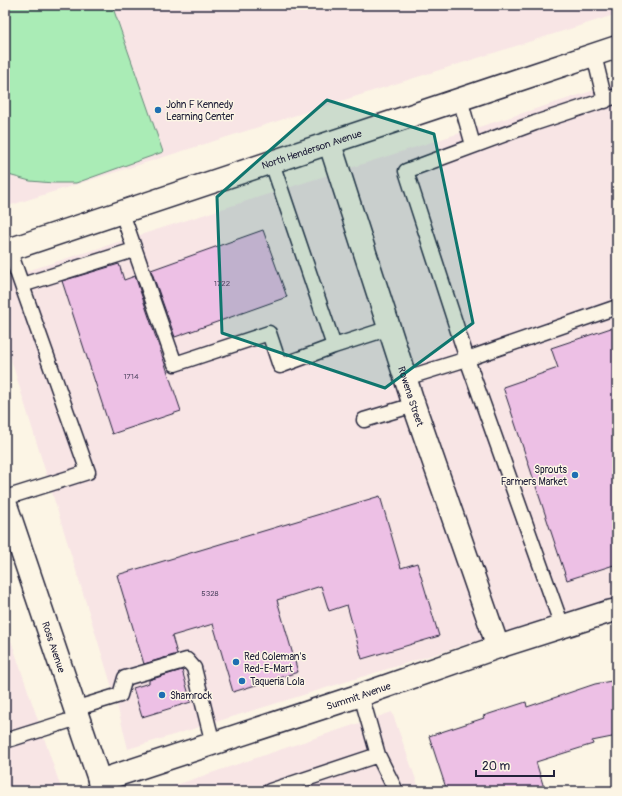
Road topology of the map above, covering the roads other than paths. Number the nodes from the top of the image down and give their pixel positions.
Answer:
1 (617, 47) edge
2 (594, 55) junction
3 (460, 99) junction
4 (611, 99) edge
5 (330, 144) junction
6 (473, 145) junction
7 (272, 163) junction
8 (122, 212) junction
9 (7, 250) edge
10 (134, 250) junction
11 (22, 285) junction
12 (617, 307) edge
13 (390, 328) junction
14 (334, 346) junction
15 (467, 359) junction
16 (406, 378) junction
17 (414, 405) junction
18 (364, 420) dead end
19 (5, 498) edge
20 (5, 502) edge
21 (10, 530) edge
22 (617, 610) edge
23 (562, 626) junction
24 (498, 647) junction
25 (361, 695) junction
26 (76, 713) junction
27 (5, 741) edge
28 (213, 744) junction
29 (378, 755) junction
30 (101, 786) edge
31 (270, 791) edge
32 (396, 791) edge

1 - 2 street, North Henderson Avenue
2 - 3 street, North Henderson Avenue
2 - 4 lane
3 - 5 street, North Henderson Avenue
3 - 6 lane
4 - 6 lane
5 - 7 street, North Henderson Avenue
5 - 13 street, Rowena Street
6 - 15 lane
7 - 8 street, North Henderson Avenue
7 - 14 lane
8 - 9 street, North Henderson Avenue
8 - 10 lane
9 - 11 lane
10 - 11 lane
10 - 14 lane
11 - 19 lane
12 - 15 lane
13 - 14 lane
13 - 16 street, Rowena Street
15 - 16 lane
15 - 23 lane
16 - 17 street, Rowena Street
17 - 18 lane
17 - 24 street, Rowena Street
20 - 21 street, Ross Avenue
21 - 26 street, Ross Avenue
22 - 23 street, Summit Avenue
23 - 24 street, Summit Avenue
24 - 25 street, Summit Avenue
25 - 28 street, Summit Avenue
25 - 29 lane
26 - 27 lane
26 - 28 lane
26 - 30 street, Ross Avenue
28 - 30 street, Summit Avenue
29 - 31 lane
29 - 32 lane

